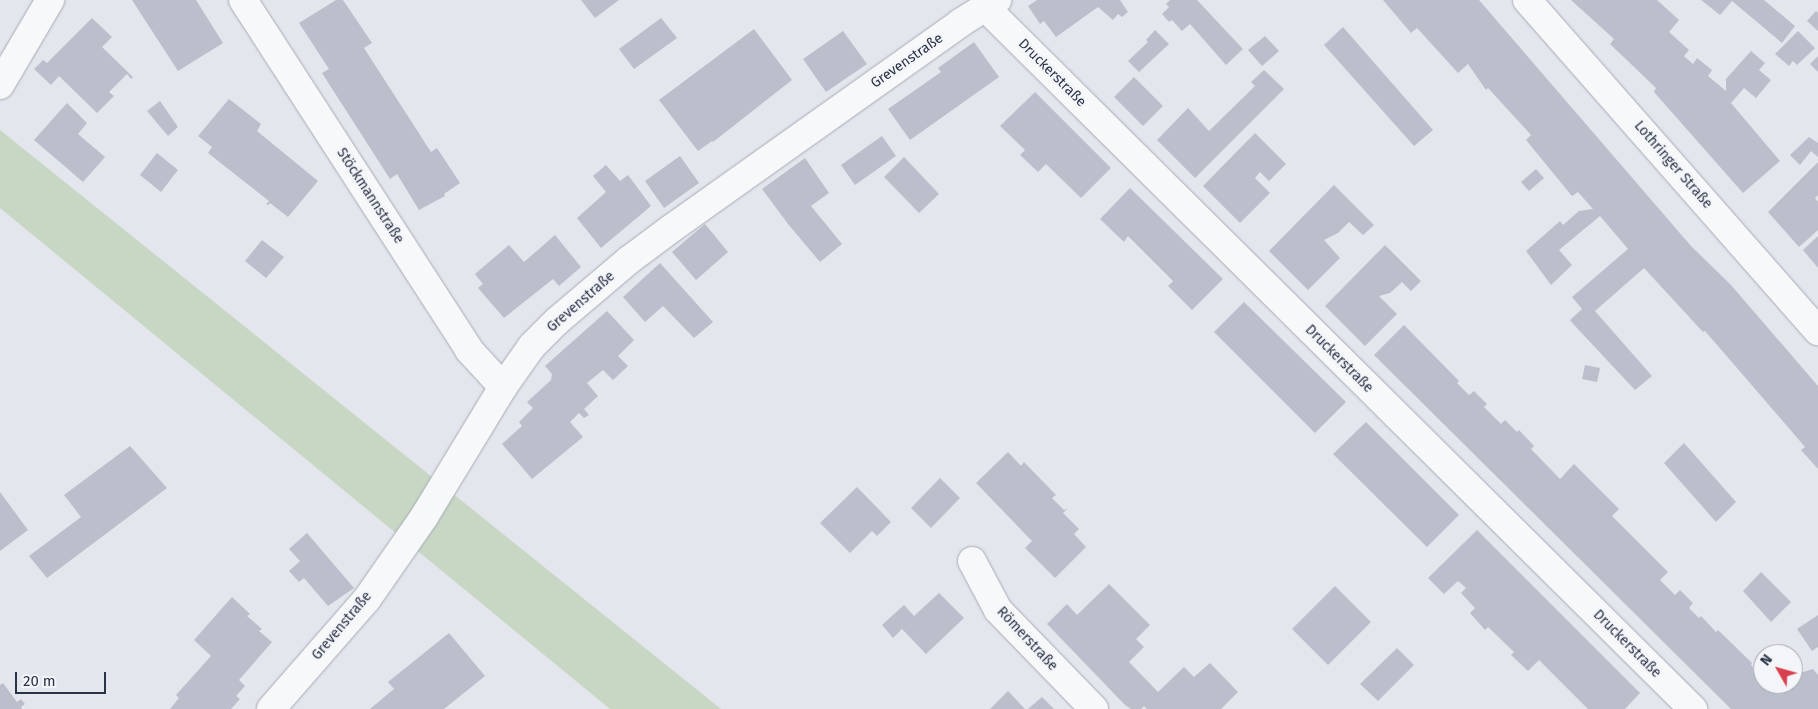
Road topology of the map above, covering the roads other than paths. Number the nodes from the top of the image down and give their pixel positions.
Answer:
1 (50, 0) edge
2 (244, 0) edge
3 (1527, 0) edge
4 (991, 4) edge
5 (0, 85) edge
6 (1818, 331) edge
7 (503, 386) junction
8 (972, 561) dead end
9 (271, 709) edge
10 (1094, 709) edge
11 (1693, 709) edge

1 - 5 street
2 - 7 street, Stöckmannstraße
3 - 6 street, Lothringer Straße
4 - 7 street, Grevenstraße
4 - 11 street, Druckerstraße
7 - 9 street, Grevenstraße
8 - 10 street, Römerstraße

